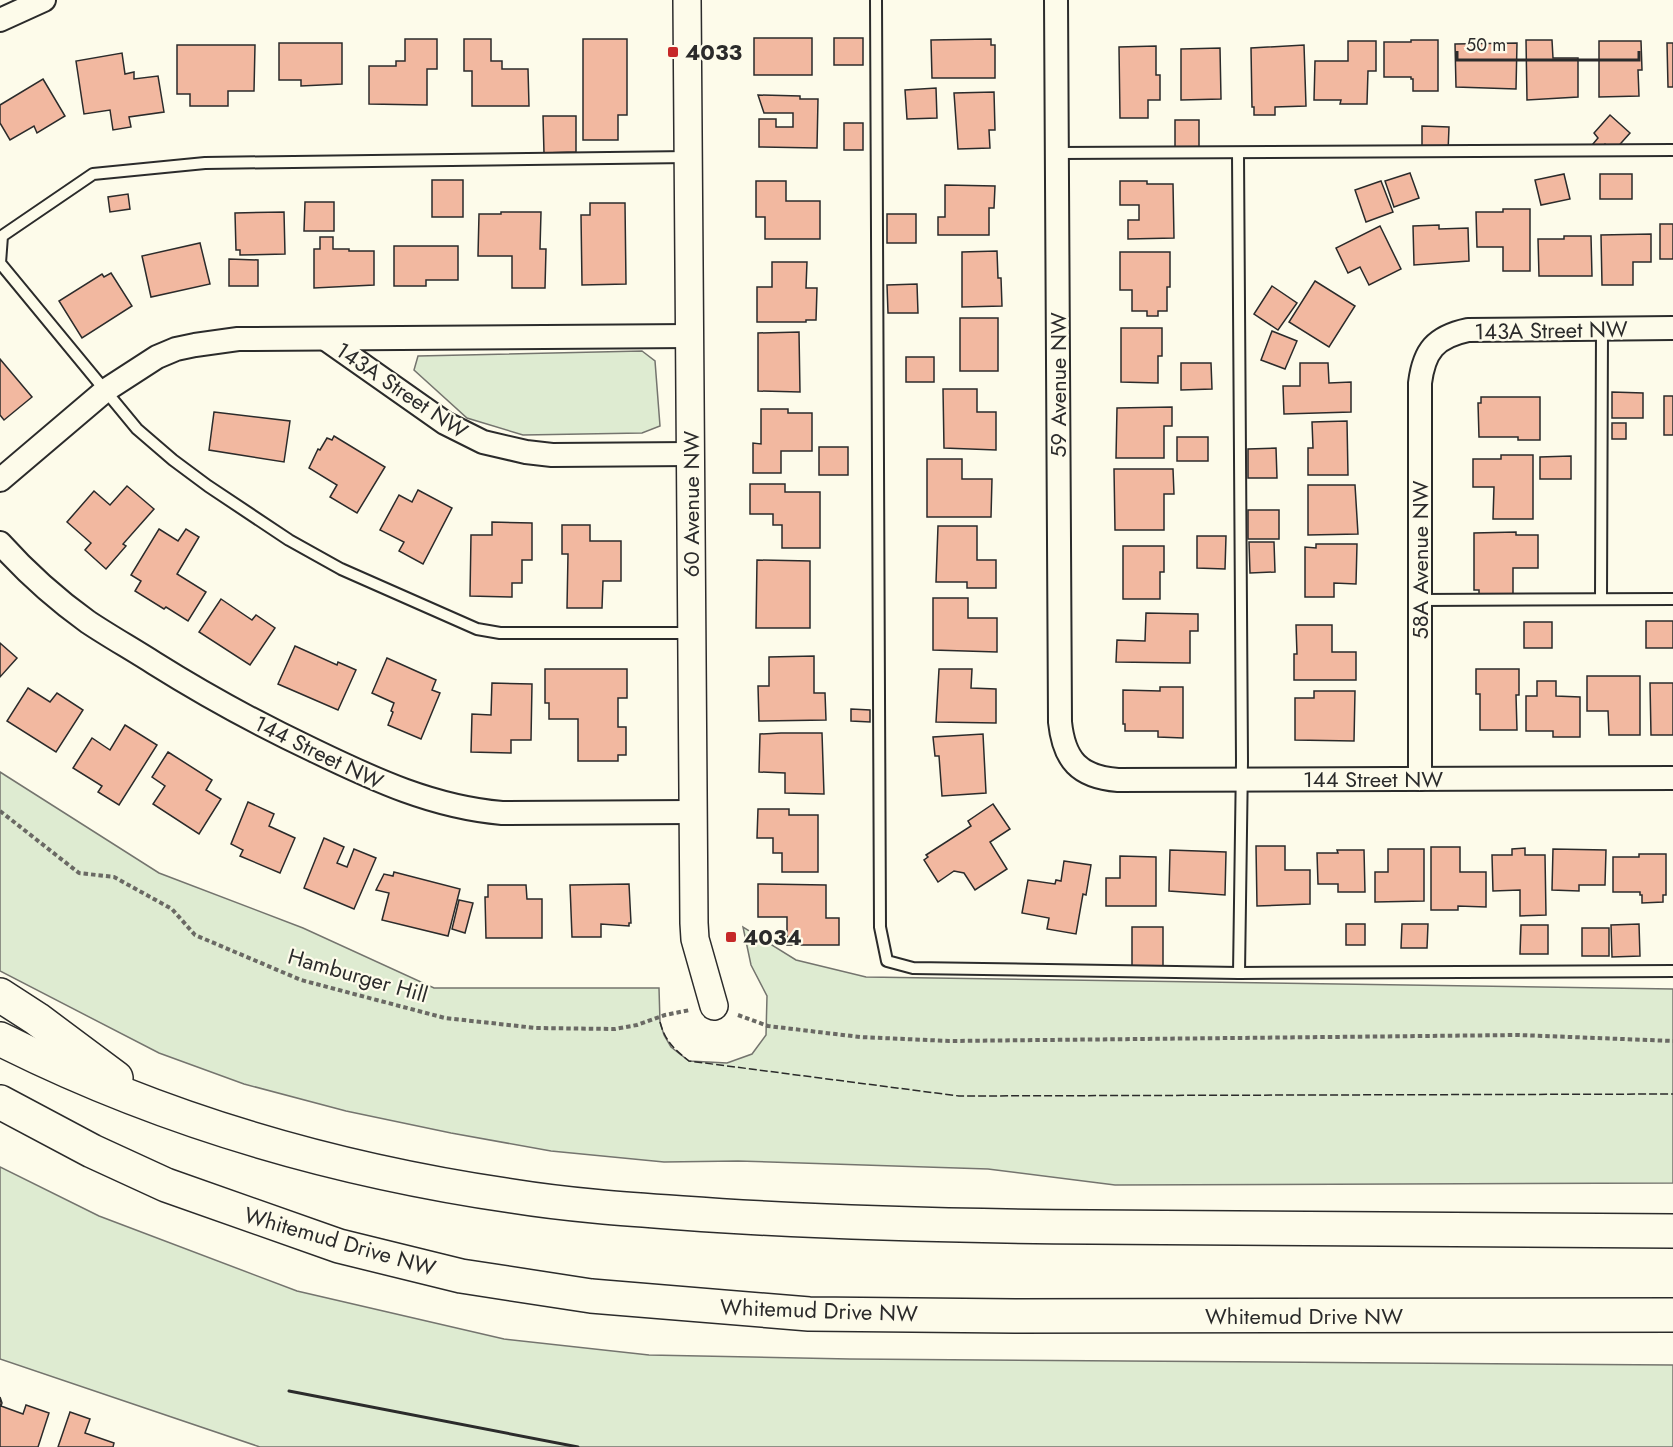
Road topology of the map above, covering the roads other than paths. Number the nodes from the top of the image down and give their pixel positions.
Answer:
1 (44, 0) edge
2 (687, 0) edge
3 (876, 0) edge
4 (1056, 0) edge
5 (0, 20) edge
6 (1673, 150) edge
7 (1058, 153) junction
8 (1238, 154) junction
9 (689, 157) junction
10 (1673, 328) edge
11 (1602, 329) junction
12 (691, 336) junction
13 (327, 340) junction
14 (1433, 345) joint
15 (106, 390) junction
16 (691, 454) junction
17 (0, 480) edge
18 (0, 543) edge
19 (1601, 599) junction
20 (1673, 599) edge
21 (1420, 600) junction
22 (691, 633) junction
23 (1076, 766) joint
24 (1673, 778) edge
25 (1420, 779) junction
26 (1242, 780) junction
27 (692, 812) junction
28 (1673, 971) edge
29 (1239, 973) junction
30 (0, 995) edge
31 (714, 1006) road end
32 (0, 1039) edge
33 (0, 1102) edge
34 (158, 1109) junction
35 (14, 1113) edge
36 (1673, 1215) edge
37 (1371, 1229) junction
38 (1673, 1231) edge
39 (1673, 1315) edge

1 - 5 street
2 - 9 street, 60 Avenue NW
3 - 29 lane
4 - 7 street, 59 Avenue NW
6 - 8 lane
7 - 8 lane
7 - 23 street, 59 Avenue NW
8 - 26 lane
9 - 12 street, 60 Avenue NW
9 - 15 lane
10 - 11 street, 143A Street NW
11 - 14 street, 143A Street NW
11 - 19 lane
12 - 13 street, 143A Street NW
12 - 16 street, 60 Avenue NW
13 - 15 street, 143A Street NW
13 - 16 street, 143A Street NW
14 - 21 street, 58A Avenue NW
15 - 17 street, 143A Street NW
15 - 22 lane
16 - 22 street, 60 Avenue NW
18 - 27 street, 144 Street NW
19 - 20 lane
19 - 21 lane
21 - 25 street, 58A Avenue NW
22 - 27 street, 60 Avenue NW
23 - 26 street, 144 Street NW
24 - 25 street, 144 Street NW
25 - 26 street, 144 Street NW
26 - 29 lane
27 - 31 street, 60 Avenue NW
28 - 29 lane
30 - 34 highway
32 - 34 highway
33 - 35 highway, Whitemud Drive NW
34 - 37 highway
35 - 39 highway, Whitemud Drive NW
36 - 37 highway
37 - 38 highway

